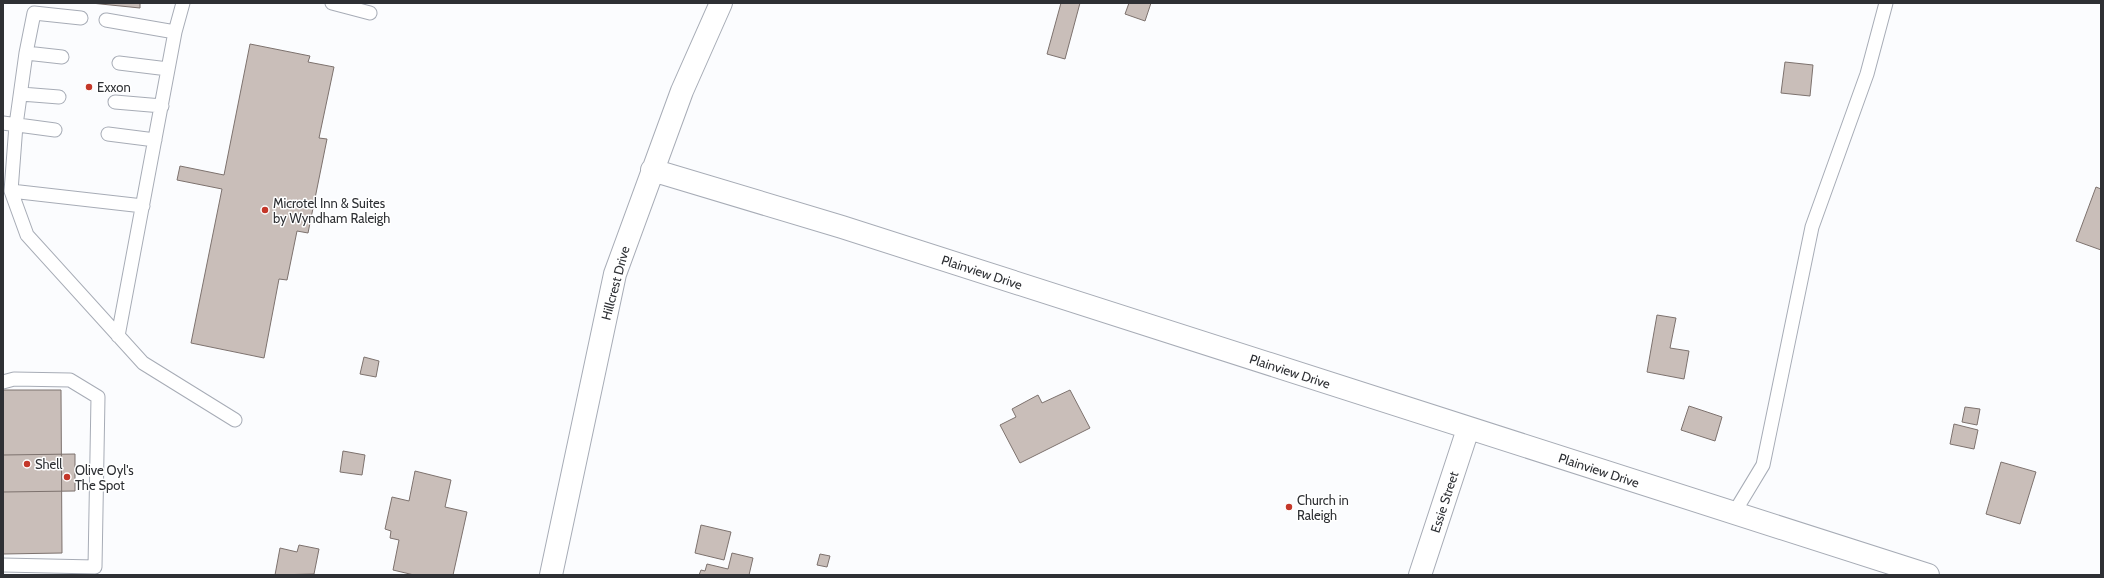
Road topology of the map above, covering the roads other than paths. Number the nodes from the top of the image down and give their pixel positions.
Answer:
1 (184, 3) edge
2 (332, 3) edge
3 (721, 3) edge
4 (1886, 3) edge
5 (370, 13) dead end
6 (82, 18) dead end
7 (106, 20) dead end
8 (175, 32) junction
9 (26, 53) junction
10 (62, 57) dead end
11 (119, 63) dead end
12 (168, 69) junction
13 (20, 94) junction
14 (59, 97) dead end
15 (115, 102) dead end
16 (162, 106) junction
17 (3, 123) edge
18 (16, 124) junction
19 (55, 130) dead end
20 (108, 134) dead end
21 (155, 140) junction
22 (652, 170) junction
23 (11, 191) junction
24 (143, 206) junction
25 (118, 336) junction
26 (3, 382) edge
27 (235, 420) dead end
28 (1468, 429) junction
29 (1734, 513) junction
30 (3, 565) edge
31 (551, 575) edge
32 (1420, 575) edge
33 (1928, 575) edge

1 - 8 lane
2 - 5 lane
3 - 22 street, Hillcrest Drive
4 - 29 lane
6 - 9 lane
7 - 8 lane
8 - 12 lane
9 - 10 lane
9 - 13 lane
11 - 12 lane
12 - 16 lane
13 - 14 lane
13 - 18 lane
15 - 16 lane
16 - 21 lane
17 - 18 lane
18 - 19 lane
18 - 23 lane
20 - 21 lane
21 - 24 lane
22 - 28 street, Plainview Drive
22 - 31 street, Hillcrest Drive
23 - 24 lane
23 - 25 lane
24 - 25 lane
25 - 27 lane
26 - 30 lane
28 - 29 street, Plainview Drive
28 - 32 street, Essie Street
29 - 33 street, Plainview Drive

